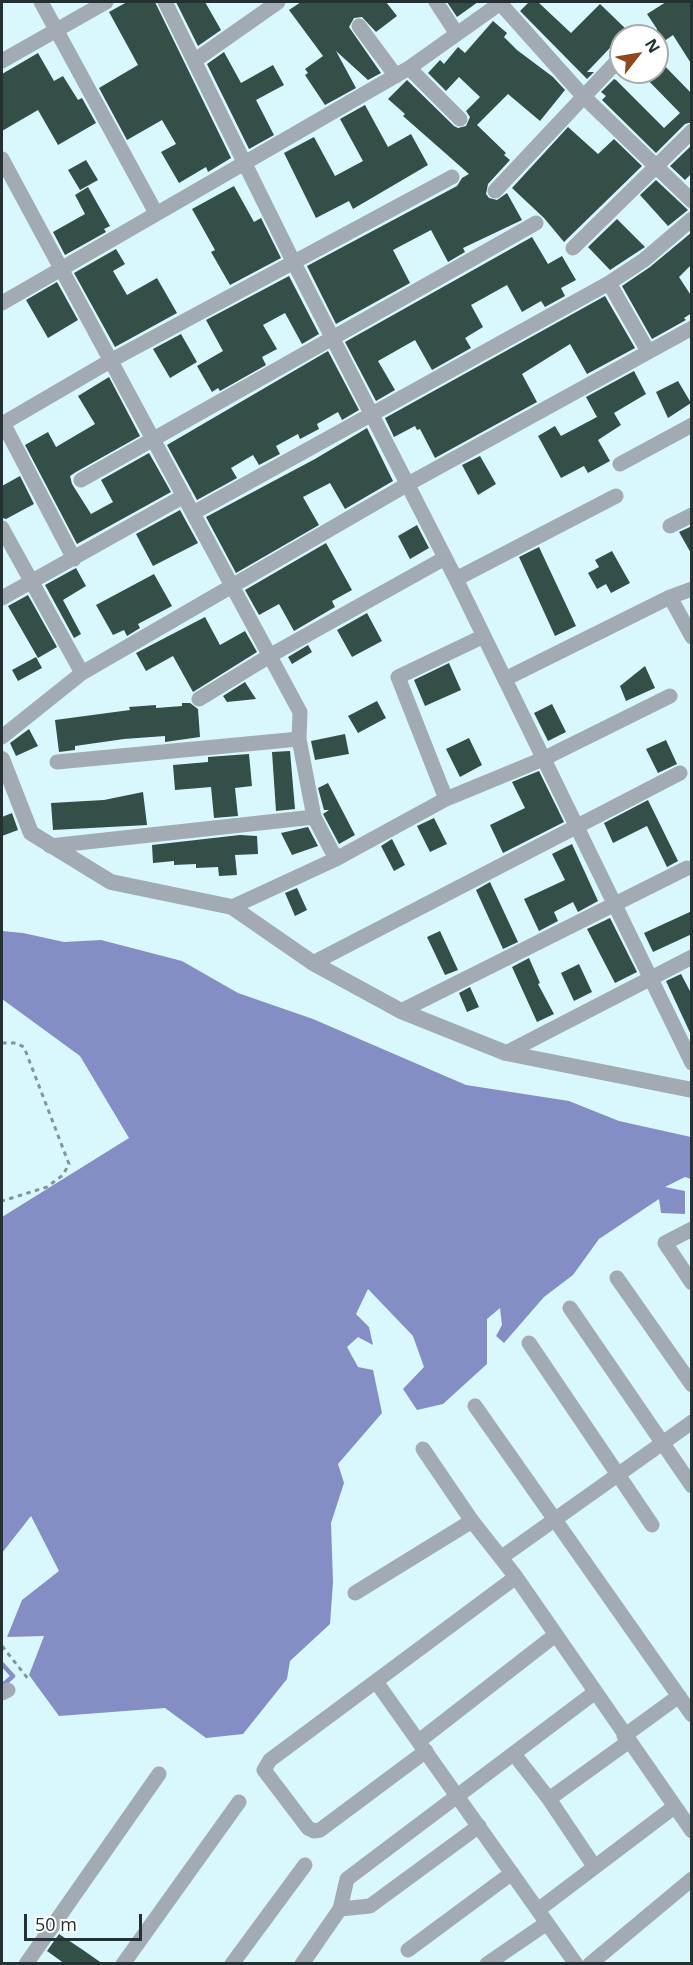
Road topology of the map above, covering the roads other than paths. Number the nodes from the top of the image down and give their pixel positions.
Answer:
1 (41, 2) edge
2 (106, 2) edge
3 (165, 2) edge
4 (278, 2) edge
5 (436, 2) edge
6 (501, 2) edge
7 (359, 26) dead end
8 (55, 31) junction
9 (457, 34) junction
10 (2, 61) edge
11 (194, 61) junction
12 (609, 69) edge
13 (403, 72) junction
14 (583, 96) junction
15 (460, 119) dead end
16 (692, 131) edge
17 (2, 159) edge
18 (245, 164) junction
19 (656, 165) junction
20 (452, 177) dead end
21 (495, 191) dead end
22 (692, 201) edge
23 (156, 213) junction
24 (692, 219) edge
25 (536, 223) dead end
26 (573, 248) dead end
27 (294, 263) junction
28 (60, 268) junction
29 (609, 283) junction
30 (2, 303) edge
31 (692, 328) edge
32 (333, 340) junction
33 (648, 351) junction
34 (110, 361) junction
35 (372, 414) junction
36 (2, 424) edge
37 (692, 425) edge
38 (152, 440) junction
39 (620, 464) dead end
40 (81, 480) dead end
41 (408, 484) junction
42 (184, 496) junction
43 (616, 496) dead end
44 (194, 513) junction
45 (692, 515) edge
46 (670, 526) dead end
47 (2, 528) edge
48 (445, 558) junction
49 (74, 559) junction
50 (456, 579) junction
51 (31, 581) junction
52 (233, 587) junction
53 (692, 589) edge
54 (670, 597) junction
55 (2, 598) edge
56 (484, 636) junction
57 (692, 637) edge
58 (271, 655) junction
59 (82, 673) junction
60 (505, 679) junction
61 (670, 696) dead end
62 (199, 699) dead end
63 (2, 737) edge
64 (300, 739) junction
65 (2, 759) edge
66 (543, 759) junction
67 (57, 762) dead end
68 (681, 773) dead end
69 (446, 799) junction
70 (314, 818) junction
71 (576, 828) junction
72 (50, 846) junction
73 (336, 859) junction
74 (687, 868) dead end
75 (614, 904) junction
76 (232, 907) junction
77 (692, 957) edge
78 (313, 963) junction
79 (649, 978) junction
80 (401, 1011) junction
81 (506, 1053) junction
82 (691, 1060) edge
83 (692, 1090) edge
84 (692, 1229) edge
85 (617, 1278) dead end
86 (692, 1283) edge
87 (570, 1308) dead end
88 (529, 1343) dead end
89 (692, 1385) edge
90 (475, 1406) dead end
91 (692, 1422) edge
92 (662, 1443) junction
93 (423, 1449) dead end
94 (618, 1475) junction
95 (692, 1486) edge
96 (555, 1519) junction
97 (472, 1521) junction
98 (652, 1526) dead end
99 (502, 1557) junction
100 (516, 1577) junction
101 (355, 1593) dead end
102 (555, 1636) junction
103 (377, 1683) junction
104 (594, 1693) junction
105 (679, 1696) junction
106 (692, 1715) edge
107 (626, 1739) junction
108 (422, 1746) junction
109 (514, 1754) junction
110 (159, 1774) dead end
111 (459, 1797) junction
112 (549, 1799) junction
113 (239, 1802) dead end
114 (674, 1807) junction
115 (479, 1826) junction
116 (692, 1831) edge
117 (305, 1865) dead end
118 (594, 1866) junction
119 (512, 1873) junction
120 (692, 1879) edge
121 (340, 1909) junction
122 (538, 1910) junction
123 (547, 1923) junction
124 (408, 1950) dead end
125 (26, 1964) edge
126 (123, 1964) edge
127 (232, 1964) edge
128 (302, 1964) edge
129 (488, 1964) edge
130 (576, 1964) edge
131 (590, 1964) edge

1 - 8 street
2 - 8 street
3 - 11 street
4 - 11 street
5 - 9 street
6 - 9 street
6 - 14 street
7 - 13 street
8 - 10 street
8 - 23 street
9 - 13 street
11 - 18 street
12 - 14 street
13 - 15 street
13 - 18 street
14 - 19 street
14 - 21 street
16 - 19 street
17 - 28 street
18 - 23 street
18 - 27 street
19 - 22 street
19 - 26 street
20 - 27 street
23 - 28 street
24 - 29 street
25 - 32 street
27 - 32 street
27 - 34 street
28 - 30 street
28 - 34 street
29 - 33 street
29 - 35 street
31 - 33 street
32 - 35 street
32 - 38 street
33 - 41 street
34 - 36 street
34 - 38 street
35 - 41 street
35 - 44 street
36 - 49 street
37 - 39 street
38 - 40 street
38 - 42 street
41 - 48 street
41 - 52 street
42 - 44 street
42 - 49 street
43 - 50 street
44 - 52 street
45 - 46 street
47 - 51 street
48 - 50 street
48 - 58 street
49 - 51 street
50 - 56 street
51 - 55 street
51 - 59 street
52 - 58 street
52 - 59 street
53 - 54 street
54 - 57 street
54 - 60 street
56 - 60 street
56 - 69 street
58 - 62 street
58 - 64 street
59 - 63 street
60 - 66 street
61 - 66 street
64 - 67 street
64 - 70 street
65 - 72 street
66 - 69 street
66 - 71 street
68 - 71 street
69 - 73 street
70 - 72 street
70 - 73 street
71 - 75 street
71 - 78 street
72 - 76 street
73 - 76 street
74 - 75 street
75 - 79 street
75 - 80 street
76 - 78 street
77 - 79 street
78 - 80 street
79 - 81 street
79 - 82 street
80 - 81 street
81 - 83 street
84 - 86 street
85 - 89 street
87 - 92 street
88 - 94 street
90 - 96 street
91 - 92 street
92 - 94 street
92 - 95 street
93 - 97 street
94 - 96 street
94 - 98 street
96 - 99 street
96 - 105 street
97 - 99 street
97 - 101 street
99 - 100 street
100 - 102 street
100 - 103 street
102 - 104 street
102 - 108 street
103 - 108 street
103 - 108 street
104 - 107 street
104 - 109 street
105 - 106 street
105 - 107 street
107 - 112 street
107 - 114 street
108 - 111 street
109 - 111 street
109 - 112 street
110 - 125 street
111 - 115 street
111 - 121 street
112 - 118 street
113 - 126 street
114 - 116 street
114 - 118 street
115 - 119 street
115 - 121 street
117 - 127 street
118 - 122 street
119 - 122 street
119 - 124 street
120 - 131 street
121 - 128 street
122 - 123 street
123 - 129 street
123 - 130 street

